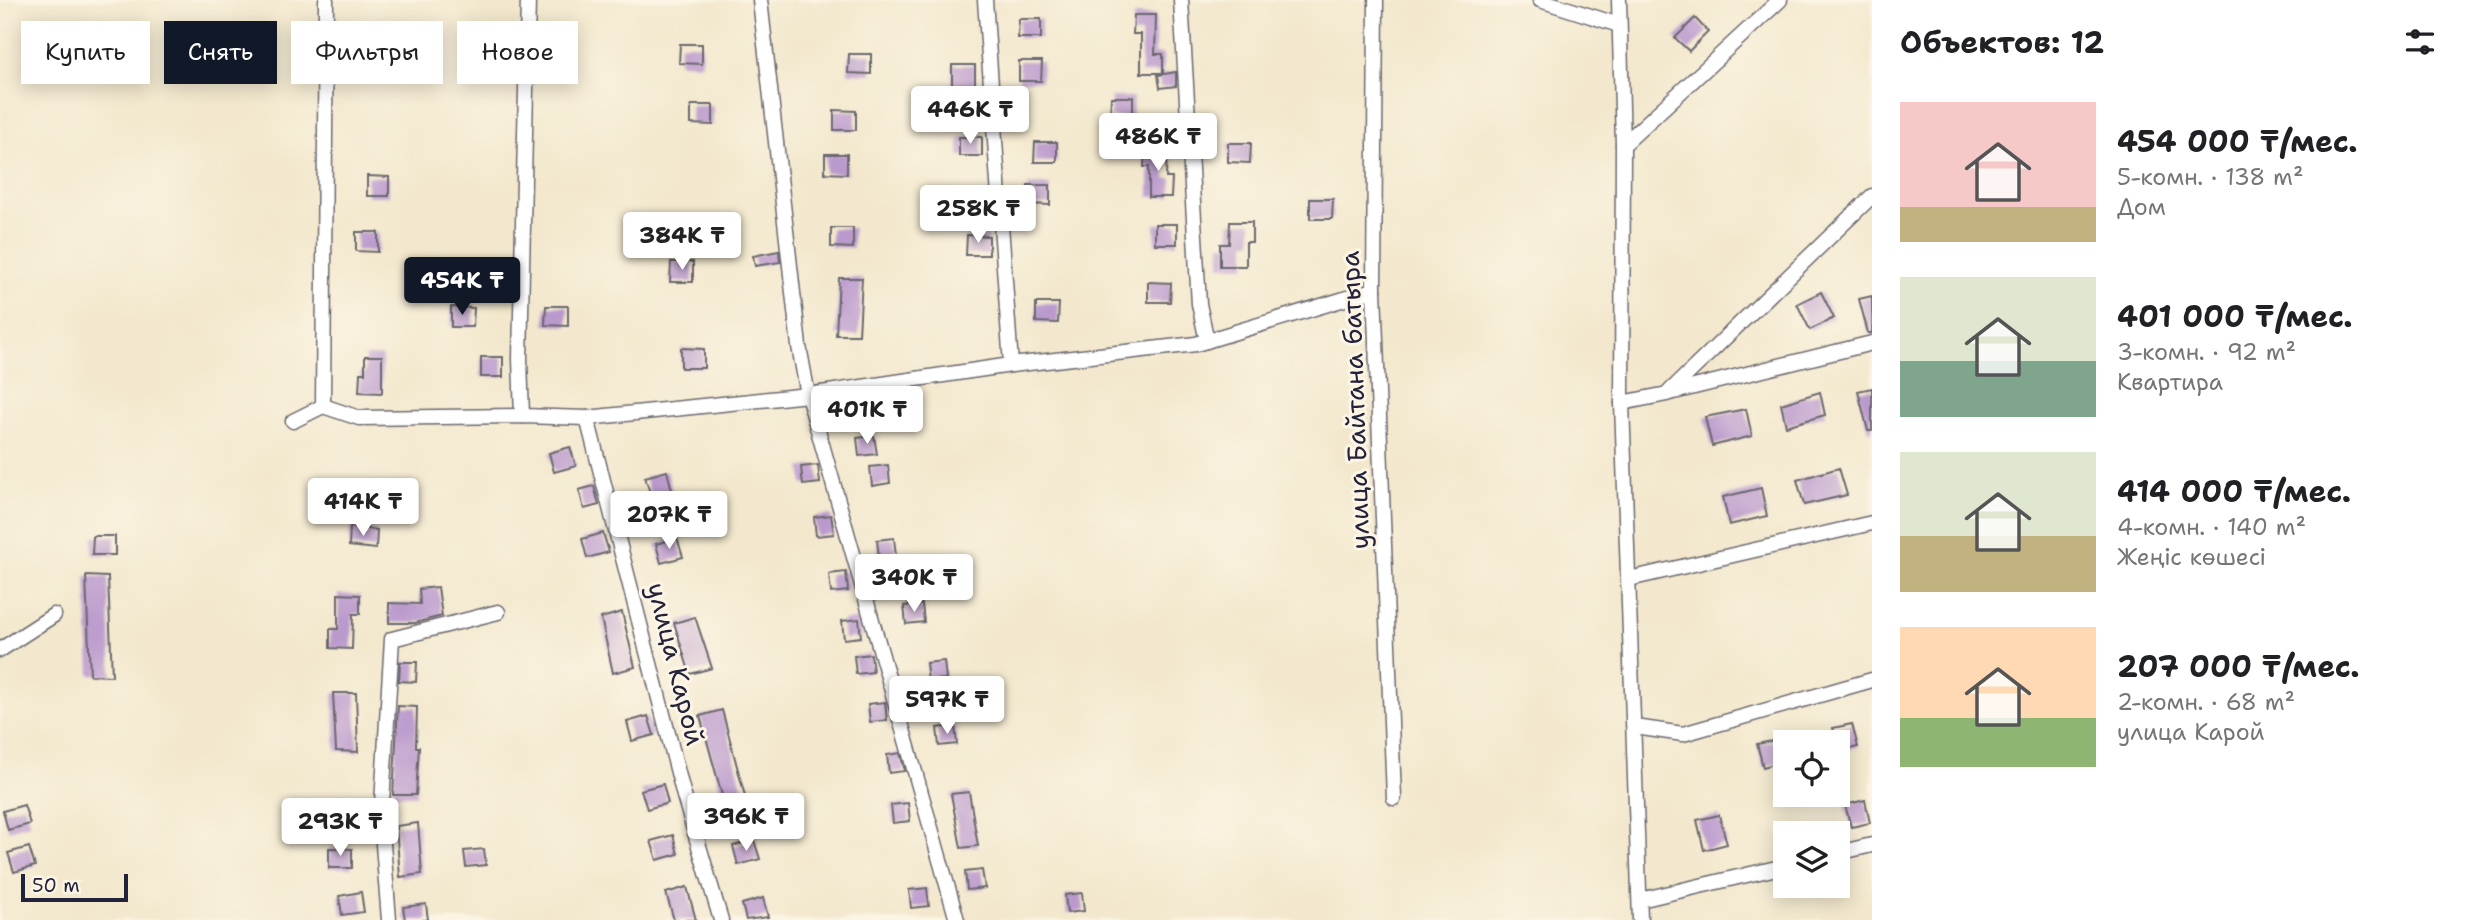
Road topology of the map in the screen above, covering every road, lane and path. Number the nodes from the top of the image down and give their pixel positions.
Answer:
1 (326, 0) edge
2 (528, 0) edge
3 (760, 0) edge
4 (985, 0) edge
5 (1181, 0) edge
6 (1376, 0) edge
7 (1540, 0) edge
8 (1619, 0) edge
9 (1780, 0) edge
10 (1619, 25) junction
11 (1623, 145) junction
12 (1872, 196) edge
13 (1374, 290) junction
14 (1207, 341) junction
15 (1872, 343) edge
16 (1011, 365) junction
17 (1667, 394) junction
18 (808, 395) junction
19 (1622, 403) junction
20 (323, 405) junction
21 (522, 416) junction
22 (587, 418) junction
23 (293, 421) dead end
24 (1872, 523) edge
25 (1629, 579) junction
26 (498, 612) dead end
27 (54, 615) dead end
28 (0, 650) edge
29 (1872, 680) edge
30 (1635, 727) junction
31 (1394, 798) dead end
32 (1872, 845) edge
33 (1850, 850) edge
34 (1773, 869) edge
35 (1640, 900) junction
36 (389, 920) edge
37 (721, 920) edge
38 (957, 920) edge
39 (1640, 920) edge

1 - 20 street
2 - 21 street
3 - 18 street
4 - 16 street
5 - 14 street
6 - 13 street, улица Байтана батыра
7 - 10 street
8 - 10 street
9 - 11 street
10 - 11 street
11 - 19 street
12 - 17 street
13 - 14 street
13 - 31 street, улица Байтана батыра
14 - 16 street
15 - 17 street
16 - 18 street
17 - 19 street
18 - 22 street
18 - 38 street
19 - 25 street
20 - 21 street
20 - 23 street
21 - 22 street
22 - 37 street, улица Карой
24 - 25 street
25 - 30 street
26 - 36 street
27 - 28 street
29 - 30 street
30 - 35 street
32 - 33 street
34 - 35 street
35 - 39 street

